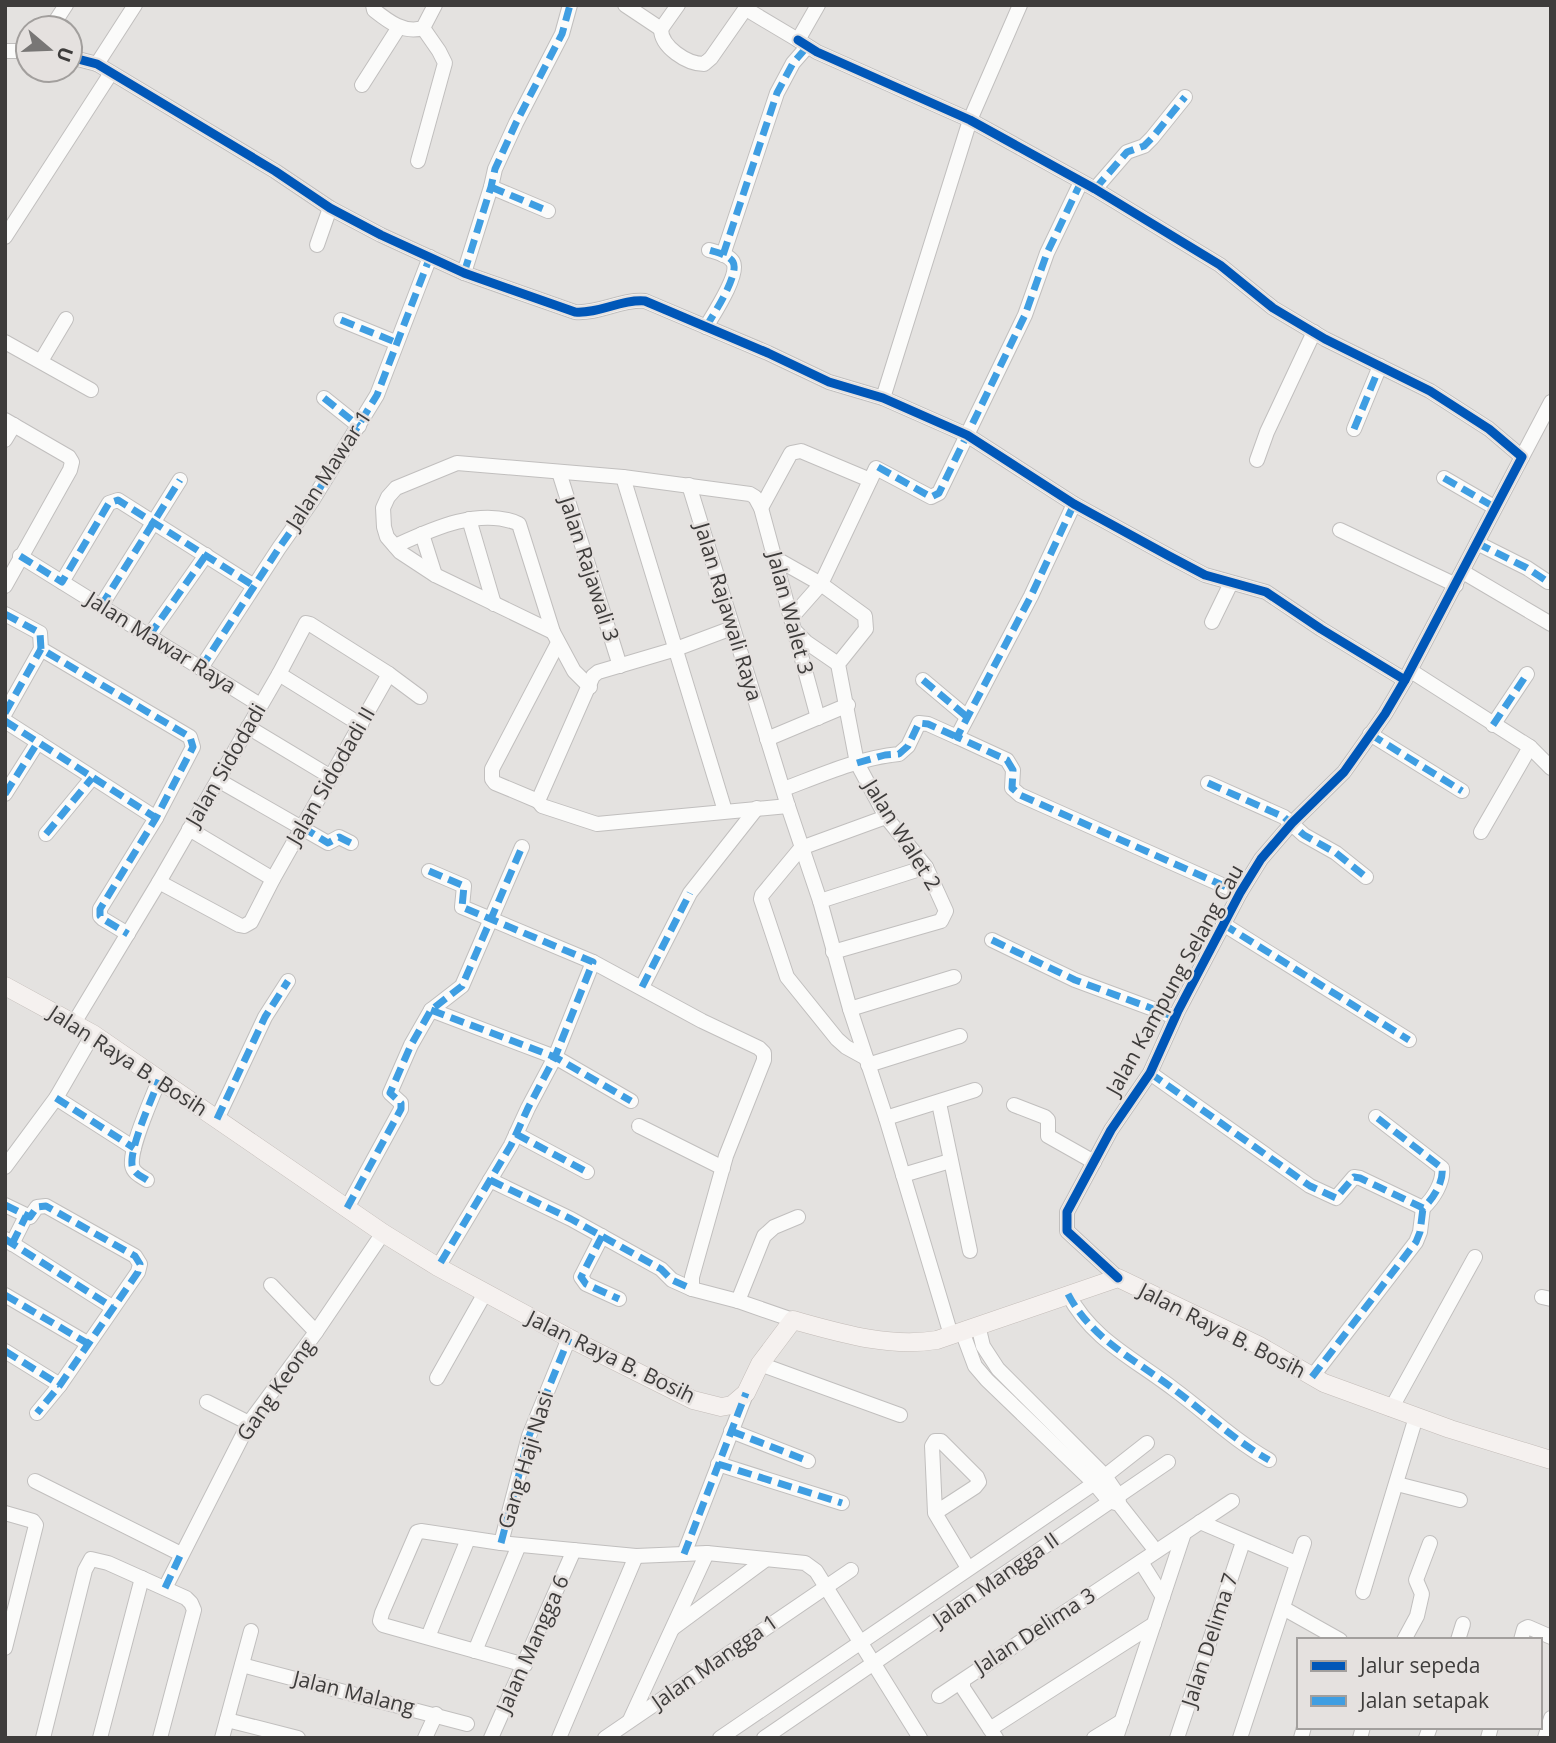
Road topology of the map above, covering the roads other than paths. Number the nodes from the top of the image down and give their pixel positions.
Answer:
1 (135, 5) edge
2 (373, 5) edge
3 (435, 5) edge
4 (570, 5) edge
5 (625, 5) edge
6 (678, 5) edge
7 (818, 5) edge
8 (1020, 5) edge
9 (747, 7) edge
10 (399, 27) junction
11 (423, 28) junction
12 (661, 29) junction
13 (802, 43) junction
14 (84, 61) edge
15 (97, 64) junction
16 (111, 74) junction
17 (362, 85) dead end
18 (1185, 97) dead end
19 (971, 120) junction
20 (418, 161) dead end
21 (1082, 182) junction
22 (491, 187) junction
23 (1095, 189) junction
24 (330, 208) junction
25 (548, 211) dead end
26 (5, 237) edge
27 (317, 245) dead end
28 (430, 257) junction
29 (464, 273) junction
30 (66, 319) dead end
31 (341, 320) dead end
32 (706, 327) junction
33 (1314, 332) junction
34 (5, 342) edge
35 (396, 342) junction
36 (41, 362) junction
37 (1380, 366) junction
38 (90, 390) dead end
39 (324, 398) dead end
40 (883, 398) junction
41 (1551, 402) edge
42 (10, 423) edge
43 (359, 426) junction
44 (1354, 429) dead end
45 (967, 435) junction
46 (5, 440) edge
47 (1522, 457) junction
48 (1257, 460) dead end
49 (559, 472) junction
50 (623, 477) junction
51 (1444, 478) dead end
52 (180, 480) dead end
53 (870, 480) junction
54 (690, 485) junction
55 (1074, 504) junction
56 (1494, 507) junction
57 (761, 508) junction
58 (469, 519) junction
59 (154, 522) junction
60 (1340, 530) dead end
61 (422, 534) junction
62 (1477, 543) junction
63 (395, 546) junction
64 (206, 555) junction
65 (20, 556) junction
66 (775, 558) junction
67 (435, 575) junction
68 (1460, 578) junction
69 (62, 582) junction
70 (1551, 582) edge
71 (1231, 583) junction
72 (821, 584) junction
73 (5, 586) edge
74 (254, 586) junction
75 (494, 604) junction
76 (101, 606) junction
77 (6, 616) edge
78 (1212, 622) dead end
79 (793, 624) junction
80 (1551, 624) edge
81 (732, 628) junction
82 (149, 636) junction
83 (555, 637) junction
84 (41, 649) junction
85 (676, 649) junction
86 (838, 664) junction
87 (620, 666) junction
88 (201, 668) junction
89 (279, 674) junction
90 (389, 674) junction
91 (1527, 674) dead end
92 (1408, 676) junction
93 (923, 680) dead end
94 (590, 687) junction
95 (420, 697) dead end
96 (260, 705) junction
97 (848, 705) junction
98 (5, 713) edge
99 (967, 717) junction
100 (818, 718) junction
101 (5, 721) edge
102 (1493, 724) junction
103 (361, 725) junction
104 (248, 727) junction
105 (1370, 734) junction
106 (957, 737) junction
107 (767, 739) junction
108 (38, 742) junction
109 (1530, 747) junction
110 (858, 763) junction
111 (1551, 768) edge
112 (331, 777) junction
113 (92, 778) junction
114 (218, 779) junction
115 (1208, 783) dead end
116 (784, 789) junction
117 (1462, 791) dead end
118 (5, 794) edge
119 (538, 801) junction
120 (788, 806) junction
121 (757, 808) junction
122 (725, 811) junction
123 (886, 817) junction
124 (156, 818) junction
125 (1292, 823) junction
126 (302, 827) junction
127 (190, 829) junction
128 (1481, 832) dead end
129 (46, 834) dead end
130 (351, 843) dead end
131 (522, 847) dead end
132 (801, 848) junction
133 (926, 867) junction
134 (429, 871) dead end
135 (1366, 877) dead end
136 (273, 878) junction
137 (159, 882) junction
138 (1240, 893) junction
139 (820, 901) junction
140 (490, 918) junction
141 (1223, 924) junction
142 (128, 934) junction
143 (992, 940) dead end
144 (833, 952) junction
145 (593, 961) junction
146 (954, 977) dead end
147 (288, 981) dead end
148 (5, 986) edge
149 (642, 987) junction
150 (850, 1009) junction
151 (431, 1010) junction
152 (1175, 1017) junction
153 (75, 1023) junction
154 (93, 1034) junction
155 (960, 1037) dead end
156 (1409, 1040) dead end
157 (555, 1057) junction
158 (867, 1061) junction
159 (1150, 1073) junction
160 (159, 1080) junction
161 (975, 1090) dead end
162 (56, 1098) junction
163 (631, 1101) dead end
164 (939, 1103) junction
165 (1014, 1105) dead end
166 (1376, 1117) dead end
167 (886, 1118) junction
168 (217, 1119) junction
169 (639, 1126) dead end
170 (516, 1134) junction
171 (134, 1148) junction
172 (950, 1161) junction
173 (1094, 1162) junction
174 (5, 1167) edge
175 (723, 1168) junction
176 (587, 1172) dead end
177 (904, 1175) junction
178 (147, 1180) dead end
179 (490, 1180) junction
180 (5, 1205) edge
181 (347, 1208) junction
182 (1423, 1208) junction
183 (26, 1216) junction
184 (798, 1217) dead end
185 (383, 1233) junction
186 (602, 1236) junction
187 (9, 1242) edge
188 (970, 1251) dead end
189 (1475, 1257) dead end
190 (438, 1267) junction
191 (1118, 1278) junction
192 (271, 1285) dead end
193 (692, 1289) junction
194 (485, 1293) junction
195 (1068, 1294) junction
196 (5, 1295) edge
197 (619, 1299) dead end
198 (738, 1301) junction
199 (112, 1307) junction
200 (793, 1321) junction
201 (963, 1330) junction
202 (316, 1332) junction
203 (569, 1338) junction
204 (87, 1343) junction
205 (5, 1351) edge
206 (760, 1364) junction
207 (1312, 1377) junction
208 (437, 1378) dead end
209 (60, 1385) junction
210 (746, 1393) junction
211 (207, 1402) dead end
212 (1391, 1409) junction
213 (37, 1413) dead end
214 (900, 1415) dead end
215 (1416, 1418) junction
216 (249, 1423) junction
217 (731, 1431) junction
218 (1147, 1443) dead end
219 (1269, 1460) dead end
220 (1551, 1460) edge
221 (808, 1461) dead end
222 (1168, 1462) dead end
223 (718, 1464) junction
224 (1099, 1480) junction
225 (35, 1481) dead end
226 (1397, 1484) junction
227 (1115, 1500) junction
228 (1460, 1500) dead end
229 (1232, 1501) dead end
230 (842, 1503) dead end
231 (5, 1513) edge
232 (935, 1513) junction
233 (1200, 1522) junction
234 (1184, 1533) junction
235 (468, 1539) junction
236 (1243, 1542) junction
237 (1304, 1543) dead end
238 (1430, 1543) dead end
239 (500, 1544) junction
240 (519, 1545) junction
241 (574, 1550) junction
242 (1156, 1551) junction
243 (706, 1553) junction
244 (181, 1554) junction
245 (684, 1554) junction
246 (636, 1556) junction
247 (765, 1560) junction
248 (1141, 1562) junction
249 (1296, 1563) junction
250 (968, 1568) junction
251 (850, 1570) dead end
252 (142, 1578) junction
253 (169, 1581) junction
254 (824, 1586) junction
255 (1363, 1592) dead end
256 (1163, 1597) junction
257 (1283, 1608) junction
258 (1154, 1624) junction
259 (1463, 1624) dead end
260 (672, 1629) junction
261 (251, 1631) dead end
262 (428, 1637) junction
263 (1551, 1637) edge
264 (1334, 1638) edge
265 (1405, 1638) edge
266 (1459, 1638) edge
267 (1522, 1638) edge
268 (861, 1643) junction
269 (5, 1648) edge
270 (475, 1651) junction
271 (242, 1665) junction
272 (525, 1665) junction
273 (873, 1665) junction
274 (962, 1681) junction
275 (939, 1696) dead end
276 (436, 1714) junction
277 (1551, 1718) edge
278 (227, 1720) junction
279 (1122, 1721) junction
280 (629, 1722) junction
281 (467, 1724) dead end
282 (993, 1733) edge
283 (43, 1738) edge
284 (100, 1738) edge
285 (160, 1738) edge
286 (222, 1738) edge
287 (298, 1738) edge
288 (425, 1738) edge
289 (491, 1738) edge
290 (559, 1738) edge
291 (606, 1738) edge
292 (720, 1738) edge
293 (764, 1738) edge
294 (920, 1738) edge
295 (1094, 1738) edge
296 (1116, 1738) edge
297 (1177, 1738) edge
298 (1240, 1738) edge
299 (1545, 1738) edge

1 - 15 street
2 - 10 street
3 - 11 street
4 - 22 street
5 - 12 street
6 - 12 street
7 - 13 street
8 - 19 street
9 - 12 street
9 - 13 street
10 - 11 street
10 - 17 street
11 - 20 street
13 - 19 street
13 - 32 street
14 - 15 street
15 - 16 street
16 - 24 street
16 - 26 street
18 - 23 street
19 - 21 street
19 - 40 street
21 - 23 street
21 - 45 street
22 - 25 street
22 - 29 street
23 - 33 street
24 - 27 street
24 - 28 street
28 - 29 street
28 - 35 street, Jalan Mawar 1
29 - 32 street
30 - 36 street
31 - 35 street
32 - 40 street
33 - 37 street
33 - 48 street
34 - 36 street
35 - 43 street, Jalan Mawar 1
36 - 38 street
37 - 44 street
37 - 47 street
39 - 43 street
40 - 45 street
41 - 47 street, Jalan Kampung Selang Cau
42 - 46 street
42 - 65 street
43 - 74 street, Jalan Mawar 1
45 - 53 street
45 - 55 street
47 - 56 street, Jalan Kampung Selang Cau
49 - 50 street
49 - 63 street
49 - 87 street, Jalan Rajawali 3
50 - 54 street
50 - 85 street
51 - 56 street
52 - 59 street
53 - 57 street
53 - 72 street
54 - 57 street
54 - 81 street, Jalan Rajawali Raya
55 - 71 street
55 - 99 street
56 - 62 street, Jalan Kampung Selang Cau
57 - 66 street, Jalan Walet 3
58 - 61 street
58 - 75 street
58 - 83 street
59 - 64 street
59 - 69 street
59 - 76 street
60 - 68 street
61 - 63 street
61 - 67 street
62 - 68 street, Jalan Kampung Selang Cau
62 - 70 street
63 - 67 street
64 - 74 street
64 - 82 street
65 - 69 street, Jalan Mawar Raya
65 - 73 street
66 - 72 street
66 - 79 street, Jalan Walet 3
67 - 75 street
68 - 80 street
68 - 92 street, Jalan Kampung Selang Cau
69 - 76 street, Jalan Mawar Raya
71 - 78 street
71 - 92 street
72 - 79 street
72 - 86 street
74 - 88 street, Jalan Mawar 1
75 - 83 street
76 - 82 street, Jalan Mawar Raya
77 - 84 street
79 - 86 street
79 - 100 street, Jalan Walet 3
81 - 85 street
81 - 107 street, Jalan Rajawali Raya
82 - 88 street, Jalan Mawar Raya
83 - 94 street
83 - 119 street
84 - 98 street
84 - 124 street
85 - 87 street
85 - 122 street
86 - 97 street, Jalan Walet 2
87 - 94 street
88 - 96 street, Jalan Mawar Raya
89 - 90 street, Jalan Sidodadi
89 - 96 street, Jalan Sidodadi
89 - 103 street
90 - 95 street, Jalan Sidodadi
90 - 103 street, Jalan Sidodadi II
91 - 102 street
92 - 102 street
92 - 105 street, Jalan Kampung Selang Cau
93 - 99 street
94 - 119 street
96 - 104 street, Jalan Sidodadi
97 - 100 street
97 - 110 street, Jalan Walet 2
99 - 106 street
100 - 107 street
101 - 108 street
102 - 109 street
103 - 112 street, Jalan Sidodadi II
104 - 112 street
104 - 114 street, Jalan Sidodadi
105 - 117 street
105 - 125 street, Jalan Kampung Selang Cau
106 - 110 street
106 - 138 street
107 - 116 street, Jalan Rajawali Raya
108 - 113 street
108 - 118 street
109 - 111 street
109 - 128 street
110 - 116 street
110 - 123 street, Jalan Walet 2
112 - 126 street, Jalan Sidodadi II
113 - 124 street
113 - 129 street
114 - 126 street
114 - 127 street, Jalan Sidodadi
115 - 125 street
116 - 120 street, Jalan Rajawali Raya
119 - 122 street
120 - 121 street
120 - 132 street, Jalan Rajawali Raya
121 - 122 street
121 - 149 street
123 - 132 street
123 - 133 street, Jalan Walet 2
124 - 142 street
125 - 135 street
125 - 138 street, Jalan Kampung Selang Cau
126 - 130 street
126 - 136 street, Jalan Sidodadi II
127 - 136 street
127 - 137 street, Jalan Sidodadi
131 - 140 street
132 - 139 street, Jalan Rajawali Raya
132 - 158 street
133 - 139 street
133 - 144 street, Jalan Walet 2
134 - 140 street
136 - 137 street, Jalan Sidodadi II
137 - 142 street, Jalan Sidodadi
138 - 141 street, Jalan Kampung Selang Cau
139 - 144 street, Jalan Rajawali Raya
140 - 145 street
140 - 151 street
141 - 152 street, Jalan Kampung Selang Cau
141 - 156 street
142 - 153 street, Jalan Sidodadi
143 - 152 street
144 - 150 street, Jalan Rajawali Raya
145 - 149 street
145 - 157 street
146 - 150 street
147 - 168 street
148 - 153 main road, Jalan Raya B. Bosih
149 - 175 street
150 - 158 street, Jalan Rajawali Raya
151 - 157 street
151 - 181 street
152 - 159 street, Jalan Kampung Selang Cau
153 - 154 main road, Jalan Raya B. Bosih
154 - 160 main road, Jalan Raya B. Bosih
154 - 162 street
155 - 158 street
157 - 163 street
157 - 170 street
158 - 167 street, Jalan Rajawali Raya
159 - 173 street, Jalan Kampung Selang Cau
159 - 182 street
160 - 168 main road, Jalan Raya B. Bosih
160 - 171 street
161 - 164 street
162 - 171 street
162 - 174 street
164 - 167 street
164 - 172 street
165 - 173 street
166 - 182 street
167 - 177 street, Jalan Rajawali Raya
168 - 181 main road, Jalan Raya B. Bosih
169 - 175 street
170 - 176 street
170 - 179 street
171 - 178 street
172 - 177 street
172 - 188 street
173 - 191 street, Jalan Kampung Selang Cau
175 - 193 street
177 - 201 street, Jalan Rajawali Raya
179 - 186 street
179 - 190 street
180 - 183 street
181 - 185 main road, Jalan Raya B. Bosih
182 - 207 street
183 - 187 street
183 - 199 street
184 - 198 street
185 - 190 main road, Jalan Raya B. Bosih
185 - 202 street, Gang Keong
186 - 193 street
186 - 197 street
187 - 199 street
189 - 212 street
190 - 194 main road, Jalan Raya B. Bosih
191 - 195 main road, Jalan Raya B. Bosih
191 - 207 main road, Jalan Raya B. Bosih
192 - 202 street
193 - 198 street
194 - 203 main road, Jalan Raya B. Bosih
194 - 208 street
195 - 201 main road, Jalan Raya B. Bosih
195 - 219 street
196 - 204 street
198 - 200 street
199 - 204 street
200 - 201 main road, Jalan Raya B. Bosih
200 - 206 main road
201 - 224 street, Jalan Rajawali Raya
202 - 216 street, Gang Keong
203 - 210 main road, Jalan Raya B. Bosih
203 - 239 street, Gang Haji Nasi
204 - 209 street
205 - 209 street
206 - 210 main road
206 - 214 street
207 - 212 main road, Jalan Raya B. Bosih
209 - 213 street
210 - 217 street
211 - 216 street
212 - 215 main road, Jalan Raya B. Bosih
215 - 220 main road, Jalan Raya B. Bosih
215 - 226 street
216 - 244 street, Gang Keong
217 - 221 street
217 - 223 street
218 - 224 street, Jalan Mangga II
222 - 227 street, Jalan Mangga II
223 - 230 street
223 - 245 street
224 - 227 street, Jalan Rajawali Raya
224 - 250 street, Jalan Mangga II
225 - 244 street
226 - 228 street
226 - 255 street
227 - 242 street, Jalan Rajawali Raya
227 - 273 street, Jalan Mangga II
229 - 233 street, Jalan Delima 3
231 - 269 street
232 - 232 street
232 - 250 street
233 - 234 street, Jalan Delima 3
233 - 236 street
234 - 242 street, Jalan Delima 3
234 - 256 street
235 - 239 street
235 - 262 street
235 - 262 street
236 - 249 street
236 - 297 street, Jalan Delima 7
237 - 249 street
238 - 265 street
239 - 240 street
240 - 241 street
240 - 270 street
241 - 246 street
241 - 272 street, Jalan Mangga 6
242 - 248 street, Jalan Delima 3
243 - 245 street
243 - 247 street
243 - 260 street
244 - 253 street, Gang Keong
245 - 246 street
246 - 290 street
247 - 254 street
247 - 260 street
248 - 256 street
248 - 274 street, Jalan Delima 3
249 - 257 street
250 - 268 street, Jalan Mangga II
251 - 254 street, Jalan Mangga 1
252 - 253 street
252 - 283 street
252 - 284 street
253 - 285 street
254 - 268 street
254 - 280 street, Jalan Mangga 1
256 - 258 street
257 - 264 street
257 - 298 street
258 - 279 street
258 - 282 street
259 - 266 street
260 - 280 street
261 - 271 street
262 - 270 street
263 - 267 street
268 - 273 street
268 - 292 street, Jalan Mangga II
270 - 272 street
271 - 276 street, Jalan Malang
271 - 278 street
272 - 289 street, Jalan Mangga 6
273 - 293 street, Jalan Mangga II
273 - 294 street
274 - 275 street
274 - 282 street, Jalan Delima 3
276 - 281 street, Jalan Malang
276 - 288 street
277 - 299 street
278 - 286 street
278 - 287 street
279 - 295 street
279 - 296 street
280 - 291 street, Jalan Mangga 1

